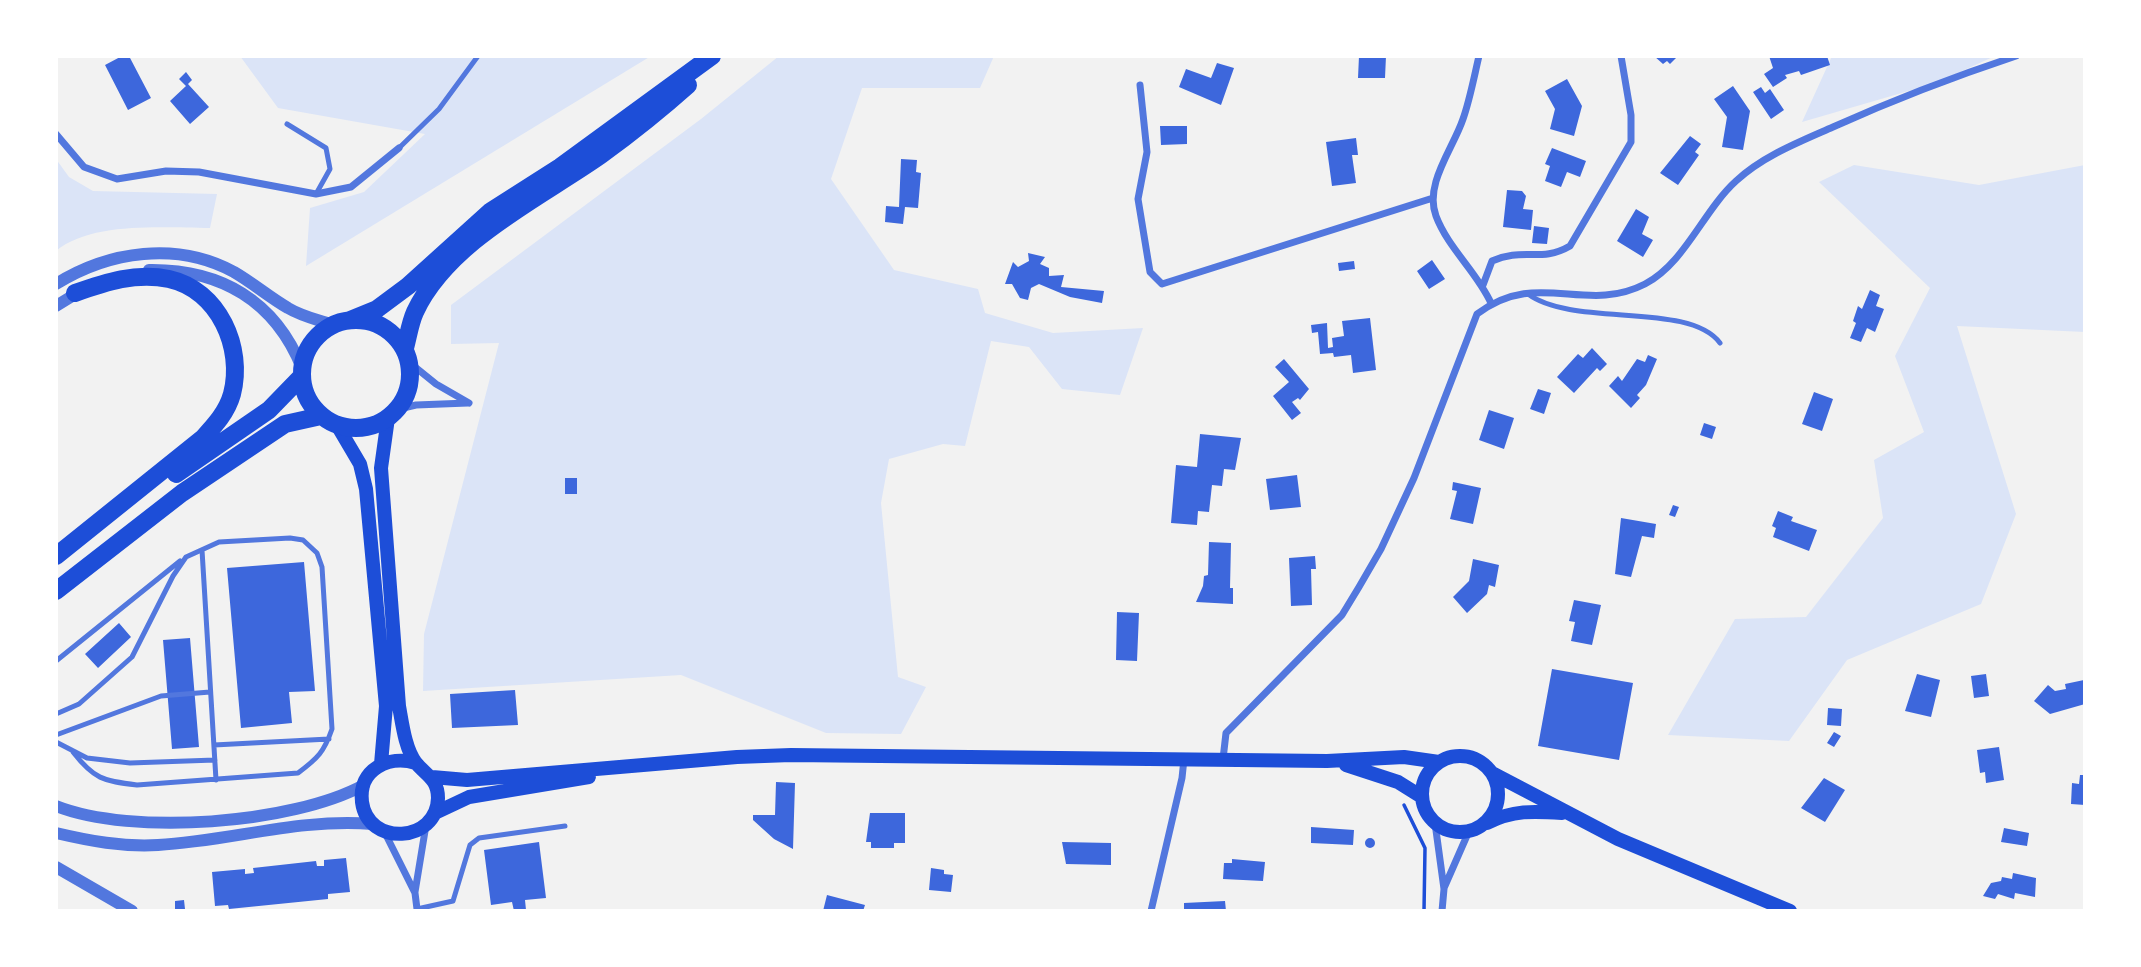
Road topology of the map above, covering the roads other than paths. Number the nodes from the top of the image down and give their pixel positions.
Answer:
1 (478, 56) edge
2 (712, 56) edge
3 (721, 56) edge
4 (1479, 56) edge
5 (1620, 56) edge
6 (2016, 56) edge
7 (1140, 85) dead end
8 (287, 124) dead end
9 (56, 134) edge
10 (399, 148) joint
11 (316, 194) junction
12 (1433, 198) junction
13 (56, 284) edge
14 (1483, 285) junction
15 (1525, 292) junction
16 (75, 293) junction
17 (1491, 303) junction
18 (56, 306) edge
19 (341, 323) junction
20 (1720, 344) dead end
21 (407, 356) junction
22 (302, 372) junction
23 (394, 414) junction
24 (329, 421) junction
25 (201, 550) junction
26 (56, 556) edge
27 (186, 557) junction
28 (56, 568) edge
29 (56, 591) edge
30 (56, 661) edge
31 (210, 692) junction
32 (56, 714) edge
33 (56, 735) edge
34 (329, 739) junction
35 (56, 742) edge
36 (214, 745) junction
37 (73, 752) junction
38 (1184, 759) junction
39 (1223, 759) junction
40 (215, 760) junction
41 (1327, 761) junction
42 (1440, 762) junction
43 (416, 763) junction
44 (382, 764) junction
45 (628, 767) junction
46 (1492, 773) junction
47 (432, 777) junction
48 (216, 780) junction
49 (363, 785) junction
50 (1422, 797) junction
51 (56, 806) edge
52 (1569, 814) junction
53 (431, 819) junction
54 (1435, 823) junction
55 (565, 826) dead end
56 (379, 828) junction
57 (1476, 828) junction
58 (56, 833) edge
59 (56, 867) edge
60 (1444, 889) junction
61 (415, 892) junction
62 (417, 909) edge
63 (132, 911) edge
64 (1151, 911) edge
65 (1442, 911) edge
66 (1790, 911) edge

1 - 10 lane
2 - 19 main road
3 - 21 main road
4 - 12 street
5 - 14 street
6 - 15 street
7 - 12 street
8 - 11 lane
9 - 11 street
10 - 11 street
12 - 14 street
13 - 19 street
14 - 17 street
15 - 17 street
15 - 20 lane
16 - 18 street
16 - 22 street
16 - 26 main road
17 - 39 street
19 - 21 main road
19 - 22 main road
21 - 23 main road
21 - 23 street
22 - 24 main road
22 - 28 main road
23 - 24 main road
23 - 43 main road
24 - 29 main road
24 - 44 main road
25 - 27 lane
25 - 31 lane
25 - 34 lane
27 - 30 lane
27 - 32 lane
31 - 33 lane
31 - 36 lane
34 - 36 lane
34 - 48 lane
35 - 37 lane
36 - 40 lane
37 - 40 lane
37 - 48 lane
38 - 39 main road
38 - 45 main road
38 - 64 street
39 - 41 main road
40 - 48 lane
41 - 42 main road
41 - 50 main road
42 - 46 main road
42 - 50 main road
43 - 44 main road
43 - 47 main road
44 - 49 main road
45 - 47 main road
45 - 53 main road
46 - 52 main road
46 - 57 main road
47 - 53 main road
49 - 51 street
49 - 56 main road
50 - 54 main road
52 - 57 main road
52 - 66 main road
53 - 56 main road
53 - 61 street
54 - 57 main road
54 - 60 street
55 - 62 lane
56 - 58 street
56 - 61 street
57 - 60 street
59 - 63 street
60 - 65 street
61 - 62 street

